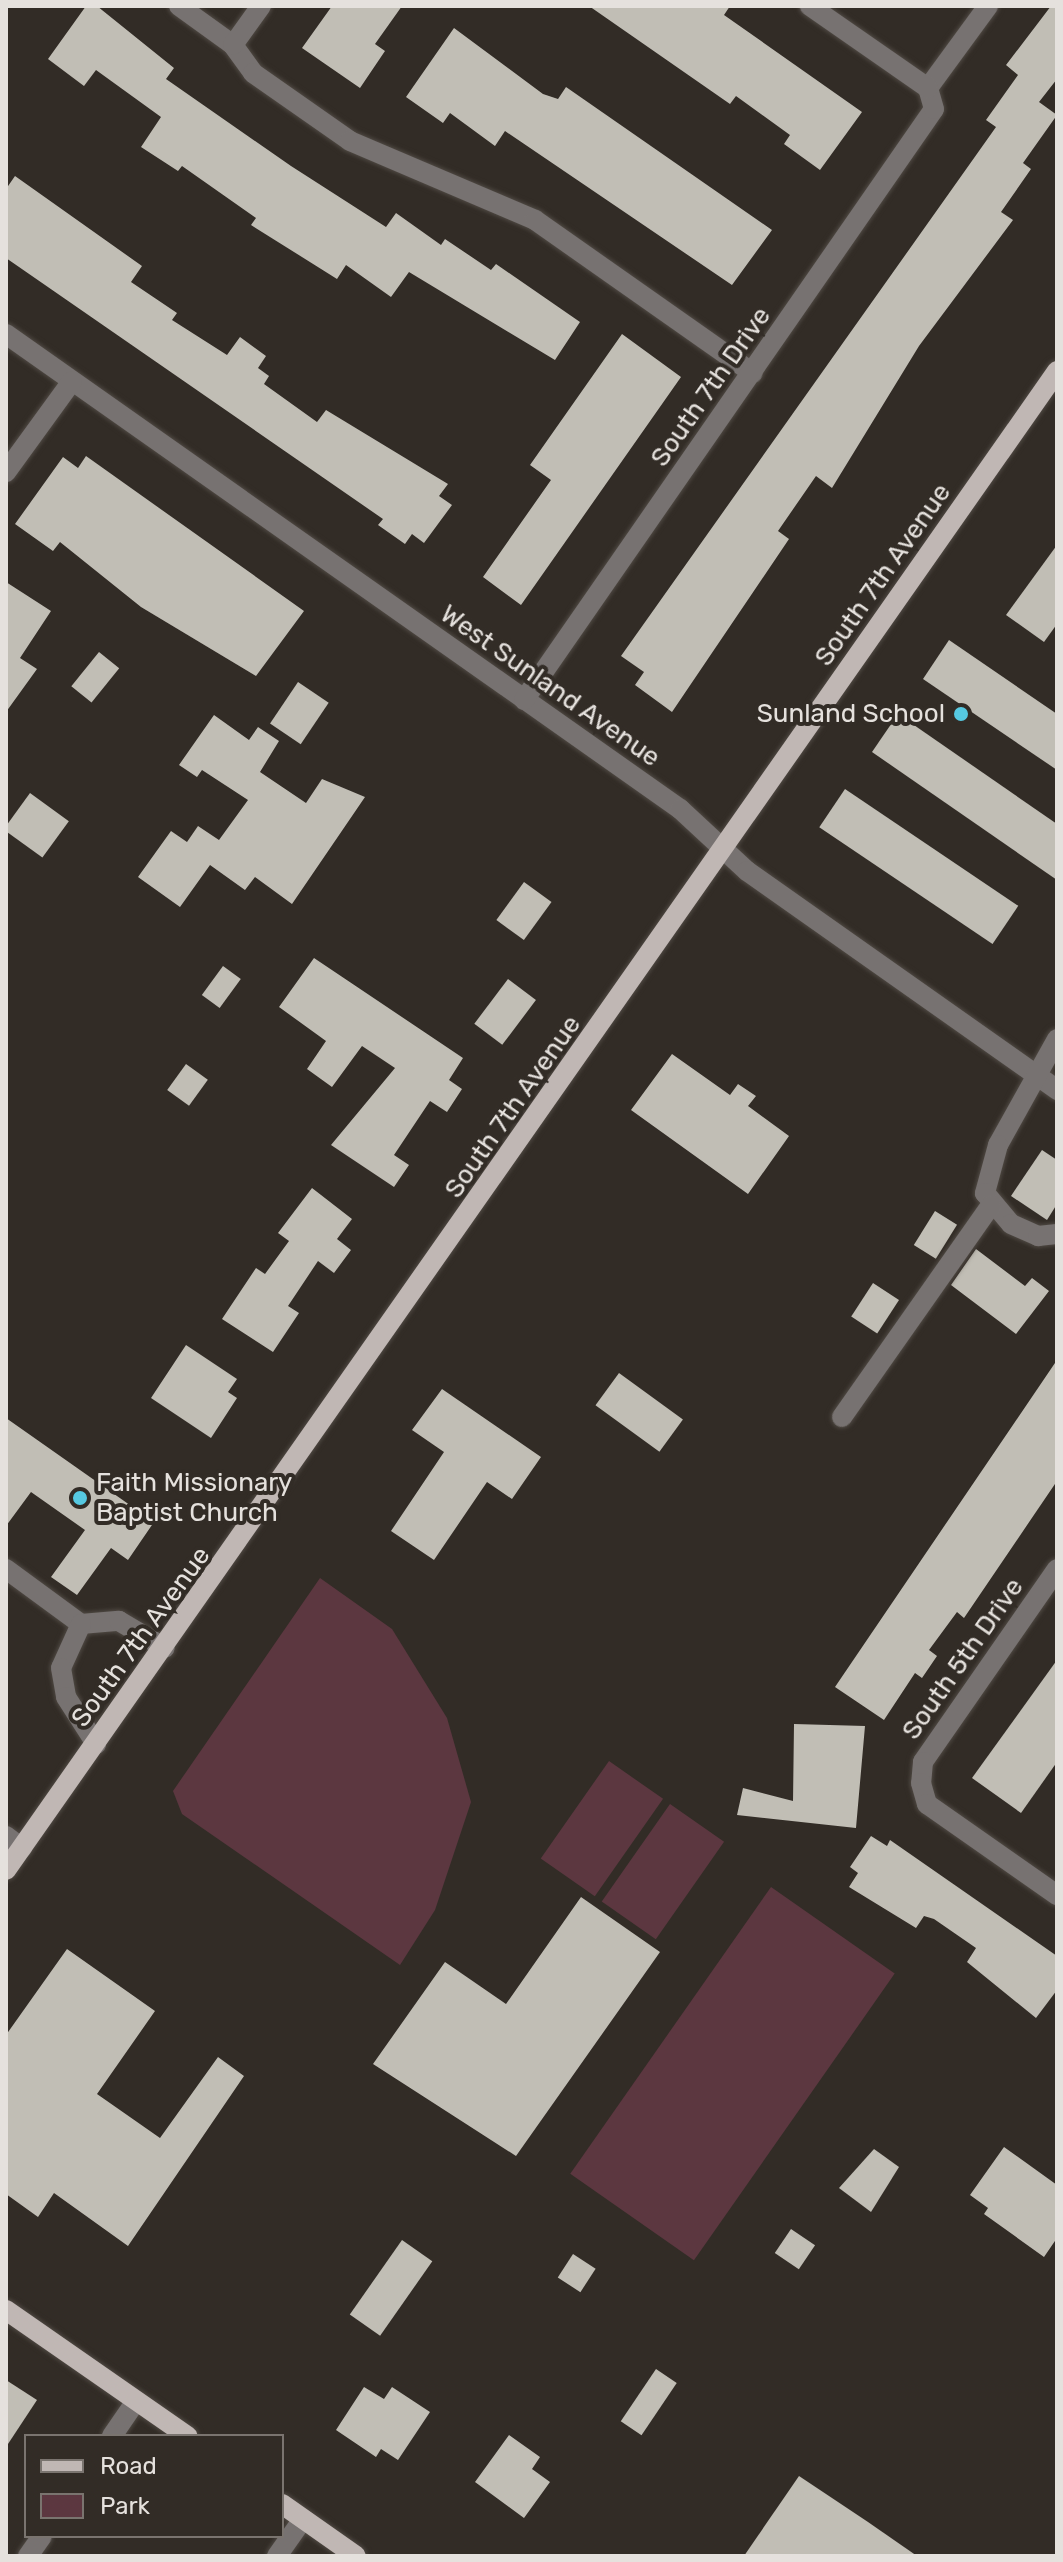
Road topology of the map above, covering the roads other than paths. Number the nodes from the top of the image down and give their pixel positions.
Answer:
1 (179, 6) edge
2 (261, 6) edge
3 (810, 6) edge
4 (988, 6) edge
5 (233, 45) junction
6 (931, 95) junction
7 (6, 334) edge
8 (1057, 371) edge
9 (753, 373) junction
10 (72, 381) junction
11 (6, 472) edge
12 (524, 700) junction
13 (724, 849) junction
14 (1057, 1039) edge
15 (1033, 1073) junction
16 (1057, 1090) edge
17 (991, 1205) junction
18 (1057, 1234) edge
19 (842, 1417) dead end
20 (6, 1569) edge
21 (1057, 1569) edge
22 (81, 1624) junction
23 (165, 1648) junction
24 (96, 1744) junction
25 (14, 1842) edge
26 (6, 1870) edge
27 (1057, 1895) edge
28 (6, 2310) edge
29 (136, 2401) junction
30 (113, 2434) edge
31 (184, 2434) edge
32 (284, 2505) edge
33 (303, 2519) junction
34 (41, 2538) edge
35 (28, 2556) edge
36 (277, 2556) edge
37 (356, 2556) edge

1 - 5 street
2 - 5 street
3 - 6 street
4 - 6 street, South 7th Drive
5 - 9 street
6 - 9 street, South 7th Drive
7 - 10 street, West Sunland Avenue
8 - 13 main road, South 7th Avenue
9 - 12 street, South 7th Drive
10 - 11 street
10 - 12 street, West Sunland Avenue
12 - 13 street, West Sunland Avenue
13 - 15 street, West Sunland Avenue
13 - 23 main road, South 7th Avenue
14 - 15 street
15 - 16 street, West Sunland Avenue
15 - 17 street
17 - 18 street
17 - 19 street
20 - 22 street
21 - 27 street, South 5th Drive
22 - 23 street
22 - 24 street
23 - 24 main road, South 7th Avenue
24 - 25 main road, South 7th Avenue
25 - 26 main road, South 7th Avenue
28 - 29 main road
29 - 30 street
29 - 31 main road
32 - 33 main road
33 - 36 street
33 - 37 main road
34 - 35 street

